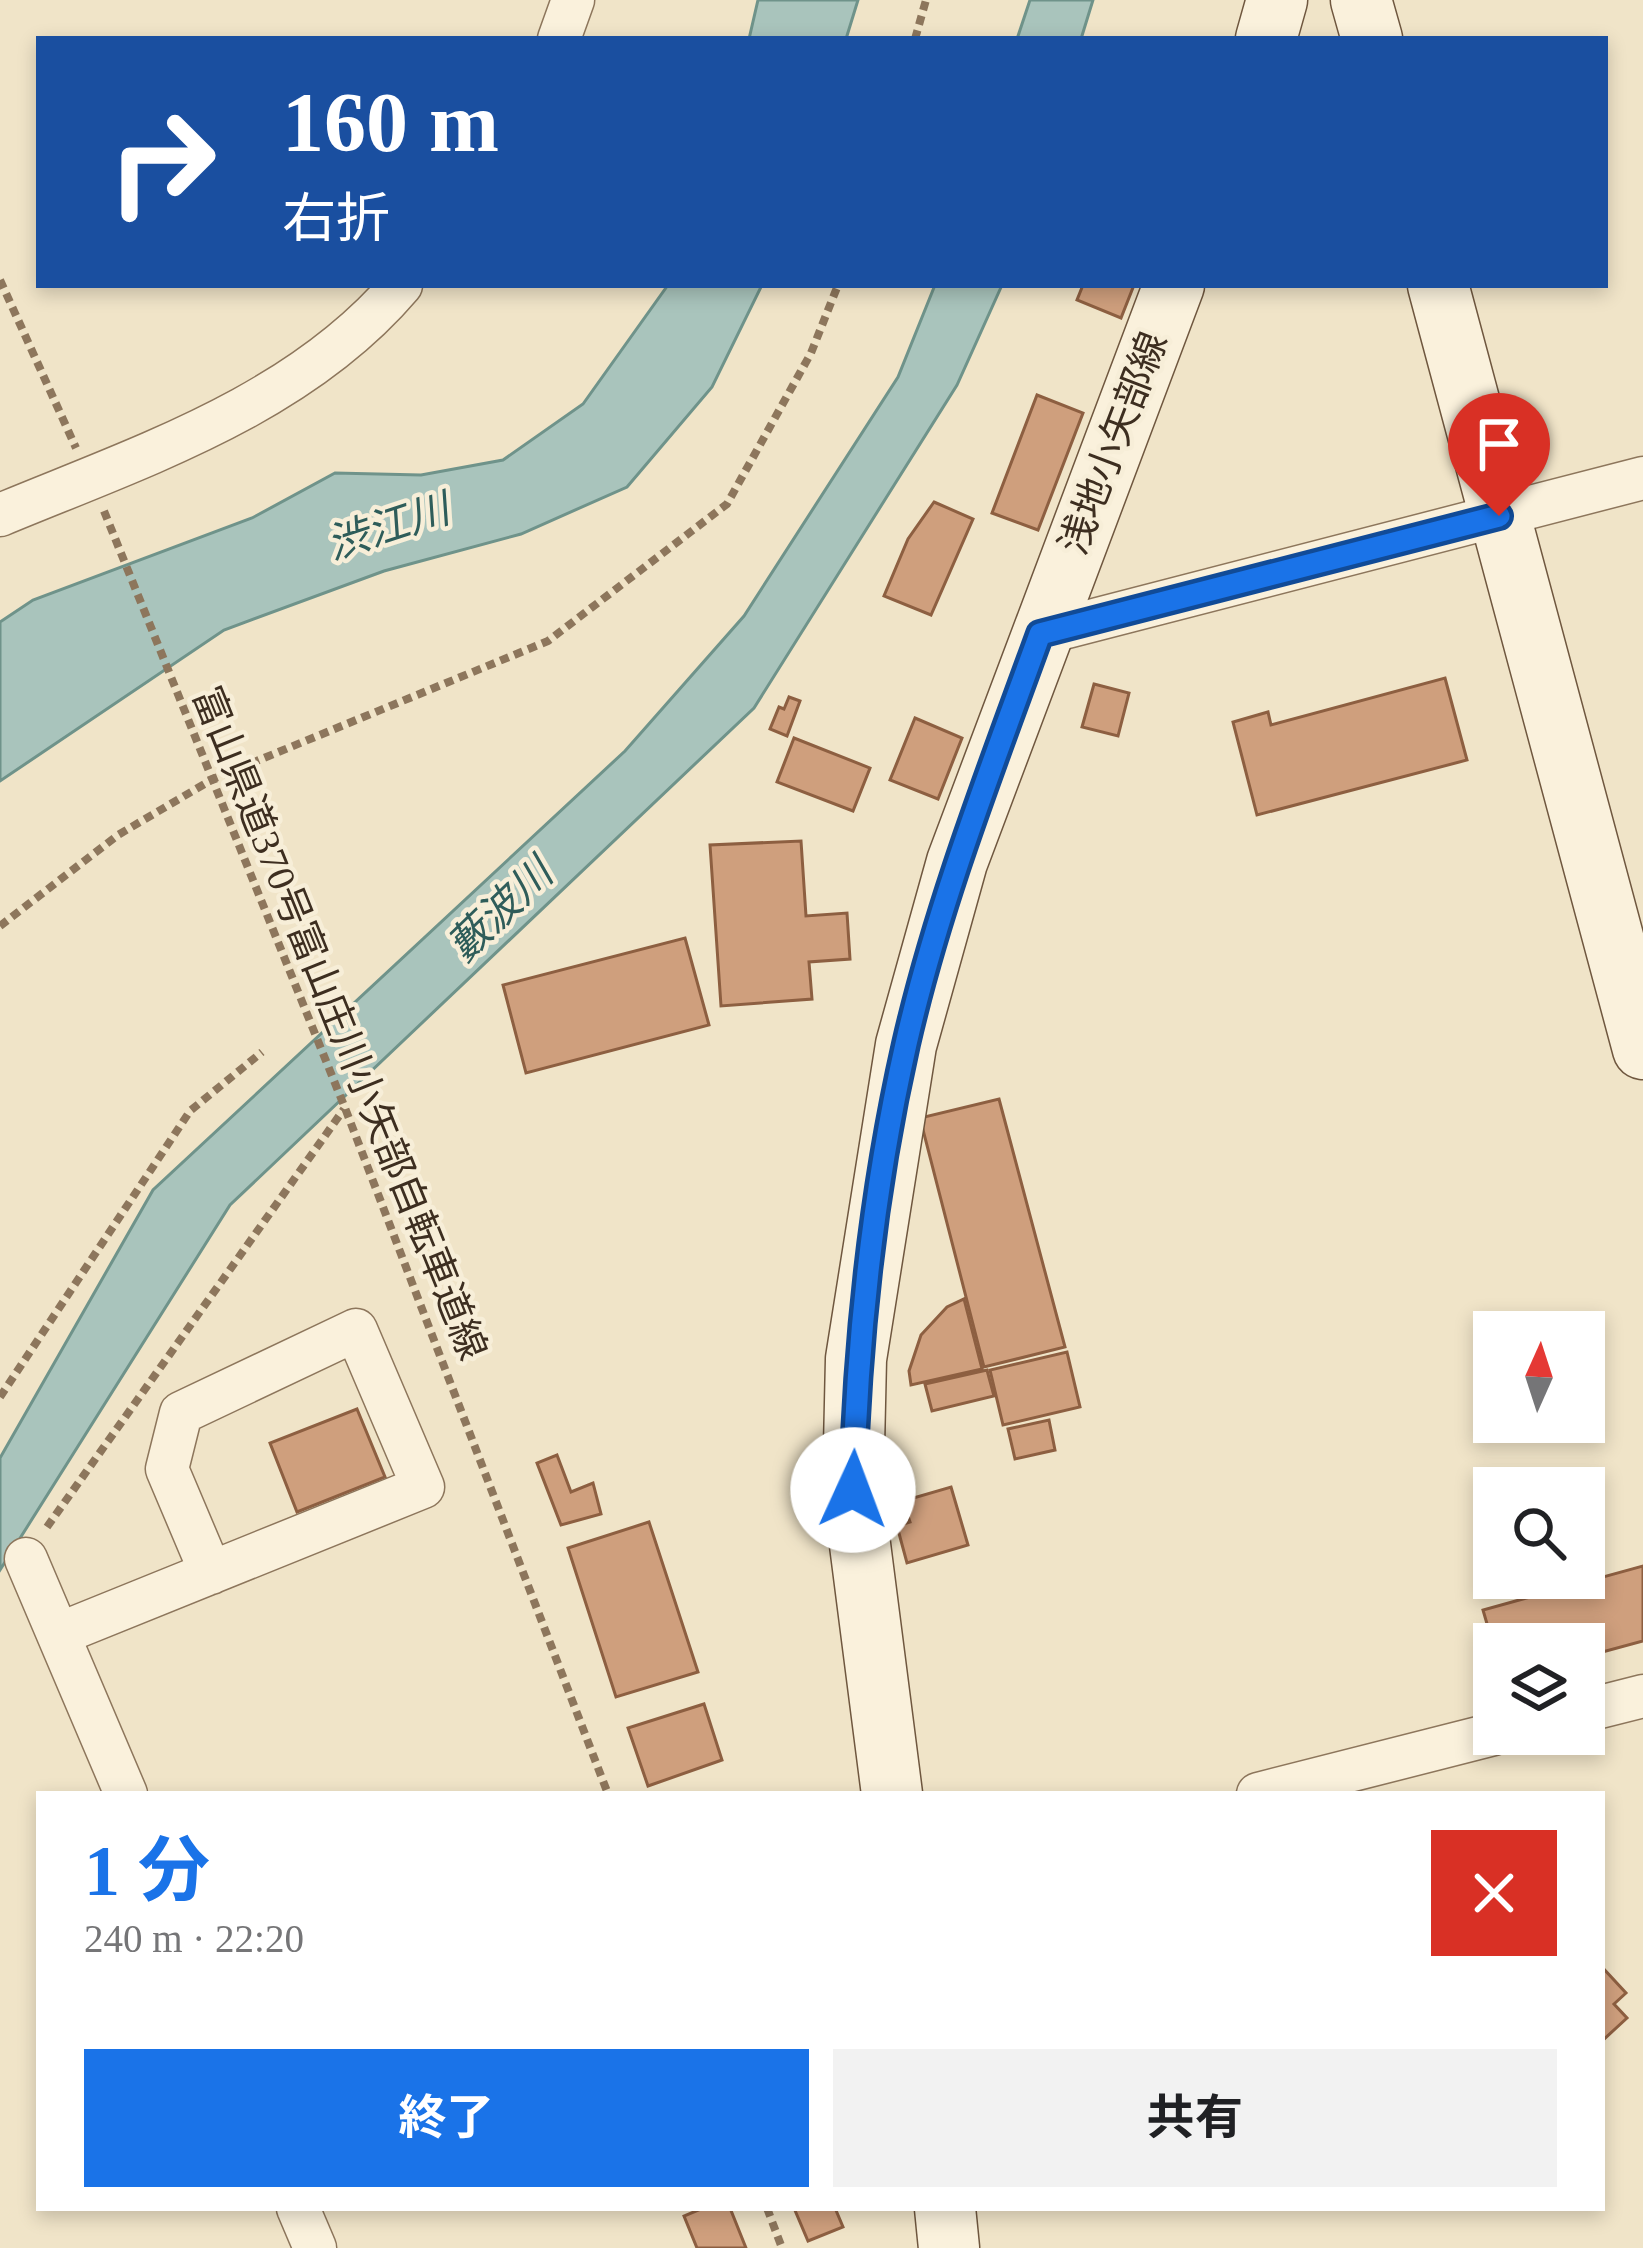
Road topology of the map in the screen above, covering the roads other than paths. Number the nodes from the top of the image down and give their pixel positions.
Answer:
1 (573, 0) edge
2 (1277, 0) edge
3 (1361, 0) edge
4 (560, 36) edge
5 (1267, 36) edge
6 (1371, 36) edge
7 (398, 288) edge
8 (1173, 288) edge
9 (1439, 288) edge
10 (1643, 478) edge
11 (0, 514) edge
12 (1499, 516) junction
13 (1040, 634) junction
14 (1643, 1049) edge
15 (26, 1559) road end
16 (211, 1573) junction
17 (59, 1634) junction
18 (1643, 1696) edge
19 (1605, 1706) edge
20 (1473, 1739) edge
21 (125, 1791) edge
22 (892, 1791) edge
23 (1270, 1791) edge
24 (299, 2211) edge
25 (945, 2211) edge
26 (315, 2248) edge
27 (949, 2248) edge

1 - 4 street
2 - 5 main road
3 - 6 main road
7 - 11 street
8 - 13 main road, 浅地小矢部線
9 - 12 main road
10 - 12 street
12 - 13 street
12 - 14 main road
13 - 22 main road, 浅地小矢部線
15 - 17 street
16 - 16 street
16 - 17 street
17 - 21 street
18 - 19 street
20 - 23 street
24 - 26 street
25 - 27 main road

